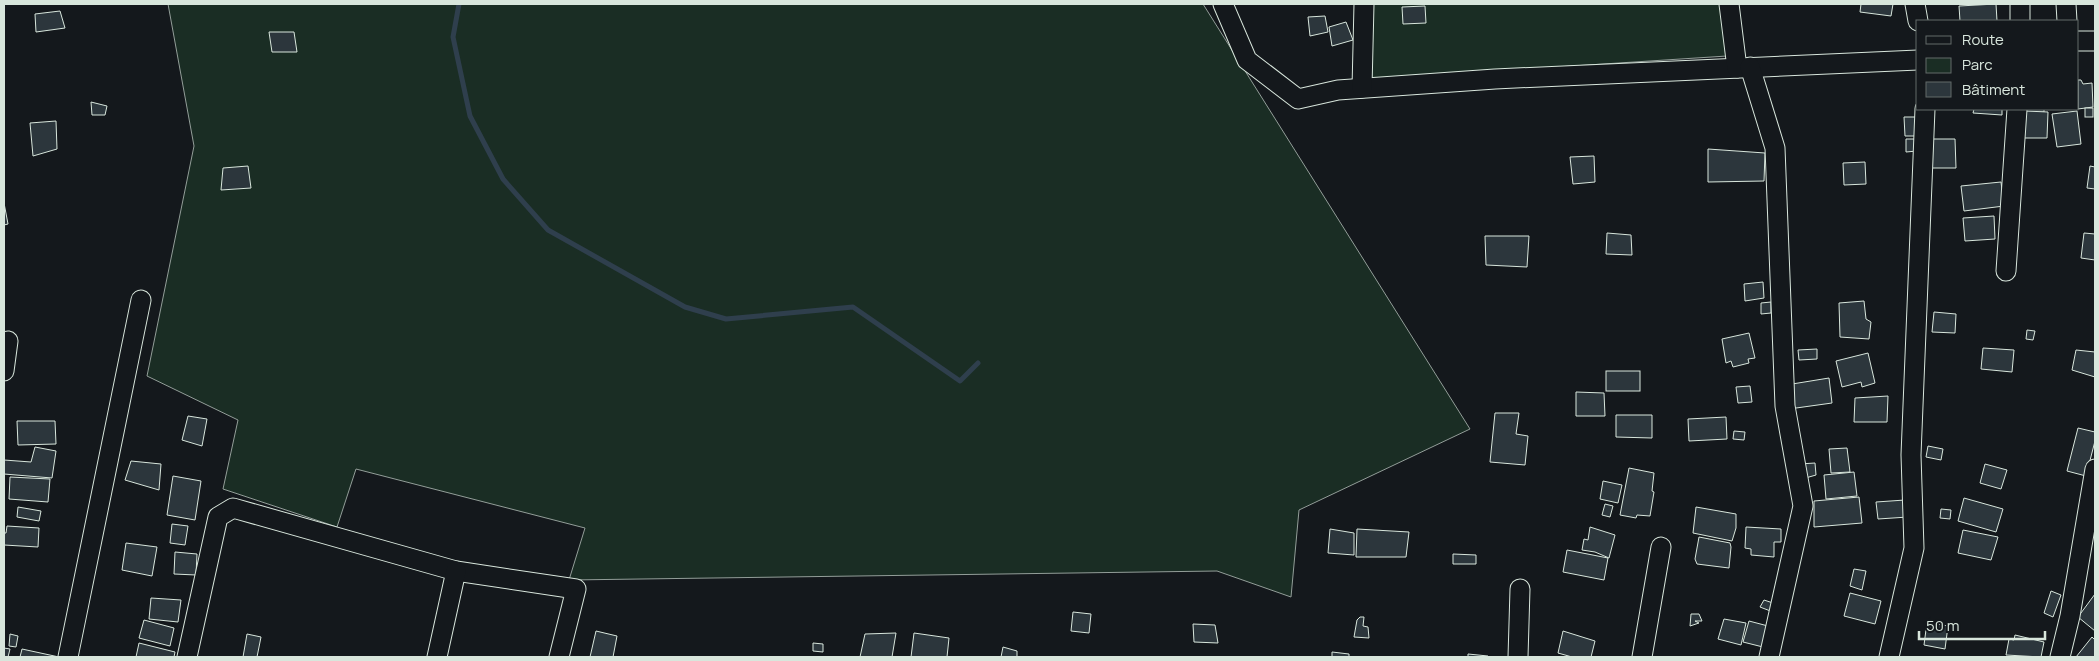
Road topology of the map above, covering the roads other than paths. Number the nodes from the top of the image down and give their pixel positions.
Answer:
1 (1223, 4) edge
2 (1364, 4) edge
3 (1730, 4) edge
4 (1915, 4) edge
5 (2020, 4) edge
6 (2066, 4) edge
7 (1918, 20) edge
8 (2020, 20) edge
9 (2067, 20) edge
10 (2079, 41) edge
11 (2095, 41) edge
12 (1916, 60) edge
13 (1744, 68) junction
14 (1362, 88) junction
15 (1925, 110) edge
16 (2017, 110) edge
17 (2006, 271) dead end
18 (141, 300) dead end
19 (8, 341) dead end
20 (4, 370) edge
21 (2095, 470) edge
22 (1661, 547) dead end
23 (2088, 553) edge
24 (456, 571) junction
25 (1520, 589) dead end
26 (68, 657) edge
27 (187, 657) edge
28 (437, 657) edge
29 (559, 657) edge
30 (1518, 657) edge
31 (1642, 657) edge
32 (1769, 657) edge
33 (1889, 657) edge
34 (2060, 657) edge

1 - 14 street
2 - 14 street
3 - 13 street
4 - 7 street
5 - 8 street
6 - 9 street
10 - 11 street
12 - 13 street
13 - 14 street
13 - 32 street
15 - 33 street
16 - 17 street
18 - 26 street
19 - 20 street
21 - 23 street
22 - 31 street
23 - 34 street
24 - 27 street
24 - 28 street
24 - 29 street
25 - 30 street

